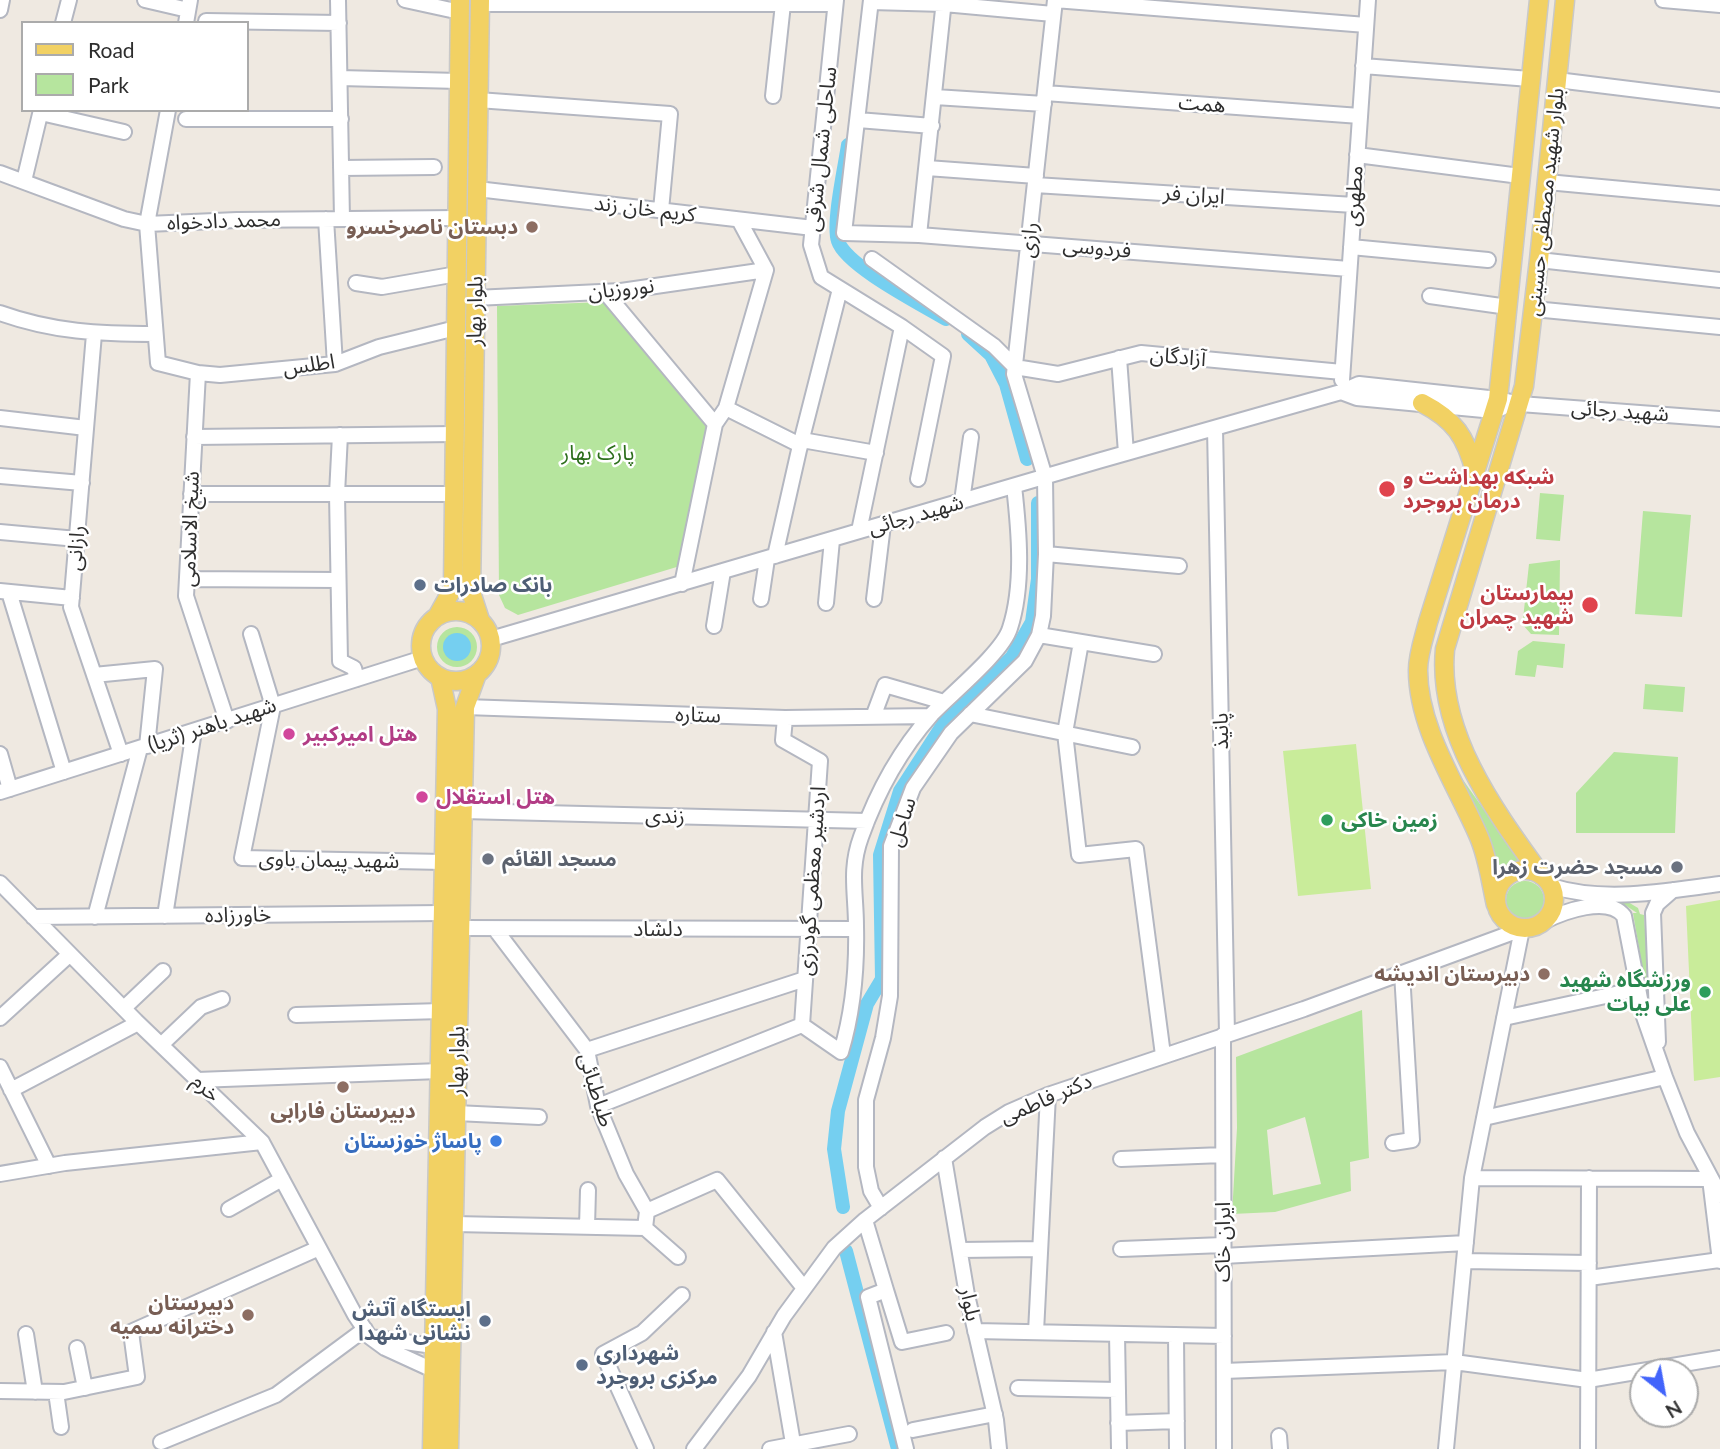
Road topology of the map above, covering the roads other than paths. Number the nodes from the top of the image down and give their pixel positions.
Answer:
1 (2, 0) edge
2 (69, 0) edge
3 (145, 0) edge
4 (338, 0) edge
5 (405, 0) edge
6 (1367, 0) edge
7 (1539, 0) edge
8 (1565, 0) edge
9 (1663, 0) edge
10 (871, 1) edge
11 (480, 2) edge
12 (836, 2) edge
13 (944, 2) edge
14 (783, 4) junction
15 (1054, 5) edge
16 (1720, 5) edge
17 (460, 6) edge
18 (0, 10) edge
19 (188, 11) edge
20 (64, 21) edge
21 (248, 22) edge
22 (339, 23) junction
23 (1366, 25) junction
24 (1363, 66) junction
25 (340, 78) junction
26 (1530, 79) junction
27 (459, 80) junction
28 (1557, 80) junction
29 (773, 96) dead end
30 (935, 97) junction
31 (1044, 98) junction
32 (478, 100) junction
33 (1720, 100) edge
34 (41, 112) edge
35 (45, 112) edge
36 (168, 112) edge
37 (1360, 116) junction
38 (186, 119) dead end
39 (341, 119) junction
40 (858, 120) junction
41 (932, 126) junction
42 (124, 132) dead end
43 (1357, 155) junction
44 (433, 167) dead end
45 (927, 167) junction
46 (341, 168) junction
47 (0, 173) edge
48 (1520, 176) junction
49 (1036, 180) junction
50 (24, 181) junction
51 (1547, 182) junction
52 (477, 190) junction
53 (1720, 198) edge
54 (1354, 205) junction
55 (661, 211) junction
56 (458, 218) junction
57 (326, 219) junction
58 (342, 219) junction
59 (739, 220) junction
60 (147, 224) junction
61 (813, 228) junction
62 (919, 235) junction
63 (1029, 243) junction
64 (1351, 247) junction
65 (872, 259) dead end
66 (1488, 260) dead end
67 (1512, 260) junction
68 (1539, 261) junction
69 (1349, 269) junction
70 (766, 271) junction
71 (457, 274) junction
72 (1720, 279) edge
73 (356, 283) dead end
74 (839, 289) junction
75 (605, 292) junction
76 (1430, 296) dead end
77 (475, 299) junction
78 (1508, 307) junction
79 (1534, 309) junction
80 (0, 313) edge
81 (902, 327) junction
82 (1720, 327) edge
83 (456, 328) junction
84 (94, 334) junction
85 (155, 334) junction
86 (1119, 358) junction
87 (335, 364) junction
88 (1015, 367) junction
89 (456, 370) junction
90 (474, 371) junction
91 (1342, 372) junction
92 (198, 373) junction
93 (1341, 392) junction
94 (1422, 403) junction
95 (1496, 404) junction
96 (1520, 404) junction
97 (726, 408) junction
98 (0, 418) edge
99 (1720, 419) edge
100 (715, 424) junction
101 (86, 428) junction
102 (1215, 428) junction
103 (455, 434) junction
104 (340, 435) junction
105 (194, 437) junction
106 (971, 437) dead end
107 (801, 443) junction
108 (876, 453) junction
109 (1126, 453) junction
110 (1475, 474) junction
111 (0, 476) edge
112 (1045, 477) junction
113 (918, 479) dead end
114 (82, 483) junction
115 (1014, 486) junction
116 (191, 494) junction
117 (337, 494) junction
118 (454, 494) junction
119 (962, 501) junction
120 (883, 524) junction
121 (859, 531) junction
122 (0, 532) edge
123 (77, 539) junction
124 (832, 540) junction
125 (1046, 554) junction
126 (771, 558) junction
127 (1178, 566) dead end
128 (723, 571) junction
129 (187, 579) junction
130 (338, 580) junction
131 (682, 584) junction
132 (4, 591) edge
133 (72, 598) junction
134 (761, 599) dead end
135 (874, 599) dead end
136 (826, 603) dead end
137 (438, 615) junction
138 (481, 620) junction
139 (713, 626) dead end
140 (251, 634) dead end
141 (1039, 635) junction
142 (491, 639) junction
143 (1081, 642) junction
144 (1154, 654) dead end
145 (423, 659) junction
146 (477, 674) junction
147 (94, 675) junction
148 (440, 677) junction
149 (357, 679) junction
150 (944, 702) junction
151 (273, 706) junction
152 (465, 707) junction
153 (970, 714) junction
154 (930, 716) junction
155 (873, 717) junction
156 (785, 718) junction
157 (227, 721) junction
158 (194, 731) junction
159 (1065, 733) junction
160 (143, 747) junction
161 (1132, 747) dead end
162 (0, 754) edge
163 (121, 754) junction
164 (1468, 759) junction
165 (1446, 769) junction
166 (64, 772) junction
167 (5, 790) edge
168 (462, 811) junction
169 (816, 819) junction
170 (867, 821) junction
171 (444, 862) junction
172 (1546, 880) junction
173 (0, 883) edge
174 (1720, 884) edge
175 (1673, 890) junction
176 (1496, 905) junction
177 (443, 913) junction
178 (95, 916) junction
179 (165, 916) junction
180 (33, 917) junction
181 (1545, 921) junction
182 (460, 928) junction
183 (495, 929) junction
184 (856, 929) junction
185 (1522, 929) junction
186 (808, 930) junction
187 (70, 954) junction
188 (163, 971) dead end
189 (1402, 973) junction
190 (805, 979) junction
191 (1638, 989) junction
192 (222, 999) dead end
193 (124, 1008) junction
194 (442, 1011) junction
195 (296, 1015) dead end
196 (0, 1018) edge
197 (1504, 1018) junction
198 (138, 1023) junction
199 (802, 1025) junction
200 (1225, 1035) junction
201 (161, 1045) junction
202 (587, 1050) junction
203 (1163, 1055) junction
204 (1659, 1059) junction
205 (0, 1067) edge
206 (440, 1071) junction
207 (1665, 1077) junction
208 (197, 1080) junction
209 (11, 1090) junction
210 (1048, 1095) junction
211 (598, 1106) junction
212 (456, 1113) junction
213 (539, 1117) dead end
214 (1484, 1118) junction
215 (262, 1142) junction
216 (1393, 1143) dead end
217 (1223, 1155) junction
218 (944, 1158) junction
219 (1121, 1159) dead end
220 (49, 1166) junction
221 (0, 1174) edge
222 (1472, 1178) junction
223 (1589, 1178) junction
224 (1710, 1179) junction
225 (282, 1180) junction
226 (588, 1190) dead end
227 (1720, 1195) edge
228 (881, 1208) junction
229 (229, 1209) dead end
230 (647, 1211) junction
231 (865, 1220) junction
232 (454, 1224) junction
233 (587, 1227) junction
234 (645, 1228) junction
235 (1466, 1242) junction
236 (319, 1248) junction
237 (1040, 1249) junction
238 (1121, 1249) dead end
239 (960, 1250) junction
240 (1223, 1250) junction
241 (678, 1257) dead end
242 (1720, 1260) edge
243 (1464, 1261) junction
244 (1589, 1270) junction
245 (804, 1288) junction
246 (886, 1290) junction
247 (681, 1295) dead end
248 (975, 1331) junction
249 (774, 1332) junction
250 (1036, 1332) junction
251 (368, 1333) junction
252 (946, 1333) dead end
253 (26, 1334) dead end
254 (1117, 1334) junction
255 (1176, 1335) junction
256 (1224, 1336) junction
257 (433, 1346) junction
258 (77, 1348) dead end
259 (1720, 1358) edge
260 (1454, 1362) junction
261 (433, 1370) junction
262 (1224, 1371) junction
263 (1588, 1380) junction
264 (85, 1388) junction
265 (1018, 1388) dead end
266 (1118, 1390) junction
267 (0, 1391) edge
268 (35, 1392) junction
269 (56, 1392) junction
270 (995, 1414) junction
271 (1177, 1421) junction
272 (1118, 1423) junction
273 (61, 1427) dead end
274 (912, 1430) dead end
275 (849, 1434) dead end
276 (161, 1442) dead end
277 (794, 1447) edge
278 (432, 1449) edge
279 (449, 1449) edge
280 (646, 1449) edge
281 (694, 1449) edge
282 (770, 1449) edge
283 (906, 1449) edge
284 (999, 1449) edge
285 (1119, 1449) edge
286 (1177, 1449) edge
287 (1224, 1449) edge
288 (1446, 1449) edge
289 (1588, 1449) edge

1 - 18 street
2 - 20 street
3 - 19 street
4 - 22 street
5 - 17 street
6 - 23 street, مطهری
7 - 26 main road, بلوار شهید مصطفی حسینی
8 - 28 main road, بلوار شهید مصطفی حسینی
9 - 16 street
10 - 13 street
10 - 40 street
11 - 14 street
11 - 32 main road, بلوار بهار
12 - 14 street
12 - 61 street, ساحلی شمال شرقی
13 - 15 street
13 - 30 street
14 - 29 street
15 - 23 street
15 - 31 street, رازی
17 - 27 main road, بلوار بهار
21 - 22 street
22 - 25 street
23 - 24 street, مطهری
24 - 26 street
24 - 37 street, مطهری
25 - 27 street
25 - 39 street
26 - 48 main road, بلوار شهید مصطفی حسینی
27 - 56 main road, بلوار بهار
28 - 33 street
28 - 51 main road, بلوار شهید مصطفی حسینی
30 - 31 street, همت
30 - 41 street
31 - 37 street, همت
31 - 49 street, رازی
32 - 52 main road, بلوار بهار
32 - 55 street
34 - 50 street
35 - 42 street
36 - 60 street
37 - 43 street, مطهری
38 - 39 street
39 - 46 street
40 - 41 street
40 - 62 street, فردوسی
41 - 45 street
43 - 48 street
43 - 54 street, مطهری
44 - 46 street
45 - 49 street, ایران فر
45 - 62 street
46 - 58 street
47 - 50 street, محمد دادخواه
48 - 67 main road, بلوار شهید مصطفی حسینی
49 - 54 street, ایران فر
49 - 63 street, رازی
50 - 60 street, محمد دادخواه
51 - 53 street
51 - 68 main road, بلوار شهید مصطفی حسینی
52 - 55 street, کریم خان زند
52 - 77 main road, بلوار بهار
54 - 64 street, مطهری
55 - 59 street, کریم خان زند
56 - 58 street, محمد دادخواه
56 - 71 main road, بلوار بهار
57 - 58 street, محمد دادخواه
57 - 60 street, محمد دادخواه
57 - 87 street
59 - 61 street, کریم خان زند
59 - 70 street
60 - 85 street
61 - 74 street, ساحلی شمال شرقی
62 - 63 street, فردوسی
63 - 69 street, فردوسی
63 - 88 street, رازی
64 - 66 street
64 - 69 street, مطهری
65 - 88 street
67 - 68 main road
67 - 78 main road, بلوار شهید مصطفی حسینی
68 - 72 street
68 - 79 main road, بلوار شهید مصطفی حسینی
69 - 91 street, مطهری
70 - 75 street, نوروزیان
70 - 97 street
71 - 73 street
71 - 83 main road, بلوار بهار
74 - 81 street, ساحلی شمال شرقی
74 - 107 street
75 - 77 street, نوروزیان
75 - 100 street
76 - 78 street
77 - 90 main road, بلوار بهار
78 - 95 main road, بلوار شهید مصطفی حسینی
79 - 82 street
79 - 96 main road, بلوار شهید مصطفی حسینی
80 - 84 street
81 - 108 street
81 - 113 street, ساحلی شمال شرقی
83 - 87 street, اطلس
83 - 89 main road, بلوار بهار
84 - 85 street
84 - 101 street, رازانی
85 - 92 street, اطلس
86 - 88 street, آزادگان
86 - 91 street, آزادگان
86 - 109 street
87 - 92 street, اطلس
88 - 112 street, رازی
89 - 90 main road
89 - 103 main road, بلوار بهار
90 - 138 main road, بلوار بهار
91 - 93 street, مطهری
92 - 105 street, شیخ الاسلامی
93 - 94 street, شهید رجائی
93 - 95 street, شهید رجائی
93 - 102 street, شهید رجائی
94 - 95 street, شهید رجائی
94 - 110 main road
95 - 96 street, شهید رجائی
95 - 110 main road, بلوار شهید مصطفی حسینی
96 - 99 street, شهید رجائی
96 - 164 main road, بلوار شهید مصطفی حسینی
97 - 100 street
97 - 107 street
98 - 101 street
100 - 131 street
101 - 114 street, رازانی
102 - 109 street, شهید رجائی
102 - 200 street, پانیذ
103 - 104 street
103 - 118 main road, بلوار بهار
104 - 105 street
104 - 117 street
105 - 116 street, شیخ الاسلامی
106 - 119 street
107 - 108 street
107 - 126 street
108 - 121 street
109 - 112 street, شهید رجائی
110 - 165 main road, بلوار شهید مصطفی حسینی
111 - 114 street
112 - 115 street, شهید رجائی
112 - 125 street, ساحل
114 - 123 street, رازانی
115 - 119 street, شهید رجائی
115 - 150 street, ساحل
116 - 117 street
116 - 129 street, شیخ الاسلامی
117 - 118 street
117 - 130 street
118 - 137 main road, بلوار بهار
119 - 120 street, شهید رجائی
120 - 121 street, شهید رجائی
120 - 135 street
121 - 124 street, شهید رجائی
122 - 123 street
123 - 133 street, رازانی
124 - 126 street, شهید رجائی
124 - 136 street
125 - 127 street
125 - 141 street, ساحل
126 - 128 street, شهید رجائی
126 - 134 street
128 - 131 street, شهید رجائی
128 - 139 street
129 - 130 street
129 - 157 street, شیخ الاسلامی
130 - 149 street
131 - 142 street, شهید رجائی
132 - 133 street
132 - 166 street
133 - 147 street, رازانی
137 - 138 main road
137 - 145 main road
138 - 142 main road
140 - 151 street
141 - 143 street
141 - 153 street, ساحل
142 - 146 main road
143 - 144 street
143 - 159 street
145 - 148 main road
145 - 149 street, شهید باهنر (ثریا)
146 - 148 main road
146 - 152 main road, بلوار بهار
147 - 160 street
147 - 163 street, رازانی
148 - 171 main road, بلوار بهار
149 - 151 street, شهید باهنر (ثریا)
150 - 154 street, ساحل
150 - 155 street
151 - 157 street, شهید باهنر (ثریا)
151 - 171 street, شهید پیمان باوی
152 - 156 street, ستاره
152 - 168 main road, بلوار بهار
153 - 159 street
153 - 228 street, ساحل
154 - 155 street, ستاره
154 - 170 street, ساحل
155 - 156 street, ستاره
156 - 169 street, اردشیر معظمی گودرزی
157 - 158 street, شهید باهنر (ثریا)
158 - 160 street, شهید باهنر (ثریا)
158 - 179 street
159 - 161 street
159 - 203 street
160 - 163 street, شهید باهنر (ثریا)
160 - 178 street
162 - 167 street
163 - 166 street, شهید باهنر (ثریا)
164 - 165 main road
164 - 172 main road, بلوار شهید مصطفی حسینی
165 - 176 main road, بلوار شهید مصطفی حسینی
166 - 167 street, شهید باهنر (ثریا)
168 - 169 street, زندی
168 - 182 main road, بلوار بهار
169 - 170 street, زندی
169 - 186 street, اردشیر معظمی گودرزی
170 - 184 street, ساحل
171 - 177 main road, بلوار بهار
172 - 175 street
172 - 176 main road
172 - 181 main road
173 - 180 street, خرم
174 - 175 street
175 - 204 street
176 - 185 main road
177 - 179 street, خاورزاده
177 - 194 main road, بلوار بهار
178 - 179 street, خاورزاده
178 - 180 street, خاورزاده
180 - 187 street, خرم
181 - 185 main road
181 - 191 street
182 - 183 street, دلشاد
182 - 212 main road, بلوار بهار
183 - 186 street, دلشاد
183 - 202 street, طباطبائی
184 - 186 street, دلشاد
184 - 199 street, ساحل
185 - 189 street, دکتر فاطمی
185 - 197 street
186 - 190 street, اردشیر معظمی گودرزی
187 - 193 street, خرم
187 - 196 street
188 - 193 street
189 - 200 street, دکتر فاطمی
189 - 216 street
190 - 199 street, اردشیر معظمی گودرزی
190 - 202 street
191 - 197 street
191 - 204 street
192 - 201 street
193 - 198 street, خرم
194 - 195 street
194 - 206 main road, بلوار بهار
197 - 214 street
198 - 201 street, خرم
198 - 209 street
199 - 211 street
200 - 203 street, دکتر فاطمی
200 - 217 street, ایران خاک
201 - 208 street, خرم
202 - 211 street, طباطبائی
203 - 210 street, دکتر فاطمی
204 - 207 street
205 - 209 street
206 - 208 street
206 - 257 main road, بلوار بهار
207 - 214 street
207 - 224 street
208 - 215 street, خرم
209 - 220 street
210 - 218 street, دکتر فاطمی
210 - 237 street
211 - 230 street, طباطبائی
212 - 213 street
212 - 232 main road, بلوار بهار
214 - 222 street
215 - 220 street
215 - 225 street, خرم
217 - 219 street
217 - 240 street, ایران خاک
218 - 228 street, دکتر فاطمی
218 - 239 street, بلوار
220 - 221 street
222 - 223 street
222 - 235 street
223 - 224 street
223 - 244 street
224 - 227 street
224 - 242 street
225 - 229 street
225 - 236 street, خرم
226 - 233 street
228 - 231 street, دکتر فاطمی
230 - 234 street
230 - 245 street
231 - 245 street, دکتر فاطمی
231 - 246 street
232 - 233 street
232 - 279 main road, بلوار بهار
233 - 234 street
234 - 241 street
235 - 240 street
235 - 243 street
236 - 251 street, خرم
236 - 264 street
237 - 239 street
237 - 250 street
238 - 240 street
239 - 248 street, بلوار
240 - 256 street, ایران خاک
242 - 244 street
243 - 244 street
243 - 260 street
244 - 263 street
245 - 249 street, دکتر فاطمی
246 - 252 street
246 - 283 street
247 - 280 street
248 - 250 street
248 - 270 street, بلوار
249 - 277 street
249 - 281 street, دکتر فاطمی
250 - 254 street
251 - 257 street
251 - 261 street, خرم
251 - 276 street
253 - 268 street
254 - 255 street
254 - 266 street
255 - 256 street
255 - 271 street
256 - 262 street, ایران خاک
257 - 261 main road, بلوار بهار
258 - 264 street
259 - 263 street
260 - 262 street
260 - 263 street
260 - 288 street
261 - 278 main road, بلوار بهار
262 - 287 street, ایران خاک
263 - 289 street
264 - 269 street
265 - 266 street
266 - 272 street
267 - 268 street
268 - 269 street
269 - 273 street
270 - 274 street
270 - 284 street, بلوار
271 - 272 street
271 - 286 street
272 - 285 street
275 - 277 street
277 - 282 street

